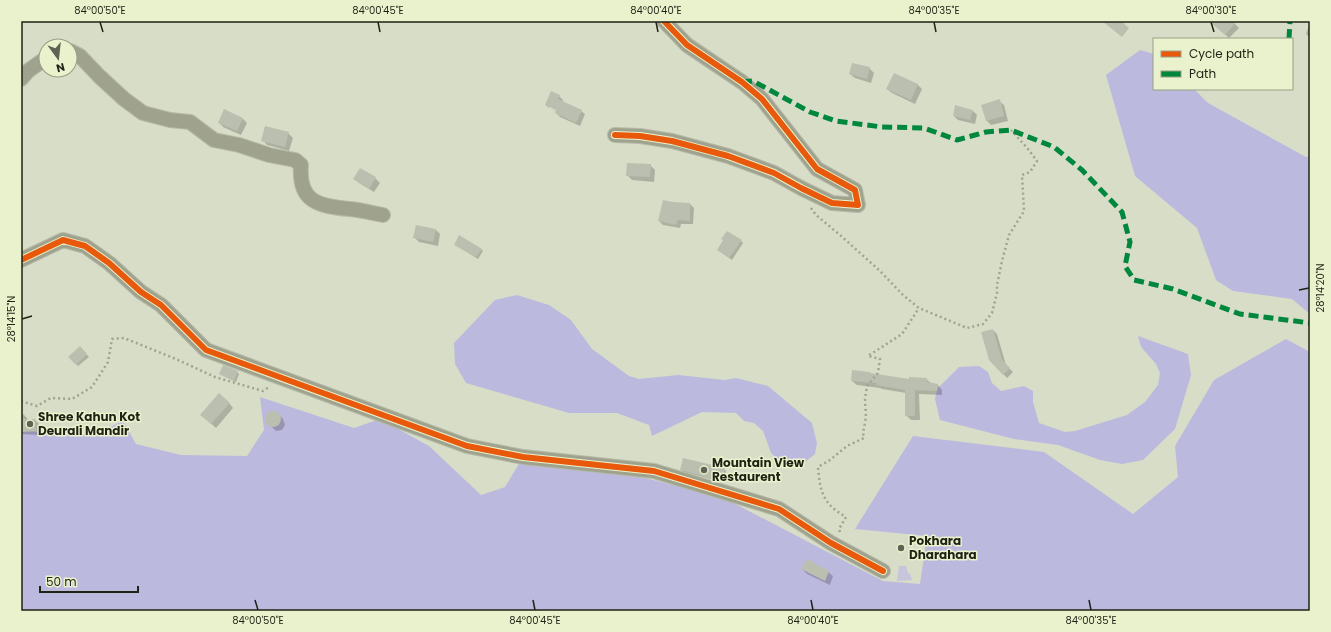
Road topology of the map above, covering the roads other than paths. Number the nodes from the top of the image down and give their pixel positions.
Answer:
1 (664, 21) edge
2 (78, 55) edge
3 (38, 64) edge
4 (21, 79) edge
5 (615, 135) dead end
6 (383, 215) dead end
7 (21, 260) edge
8 (883, 571) dead end

1 - 5 street
2 - 6 street
3 - 4 street
7 - 8 street

